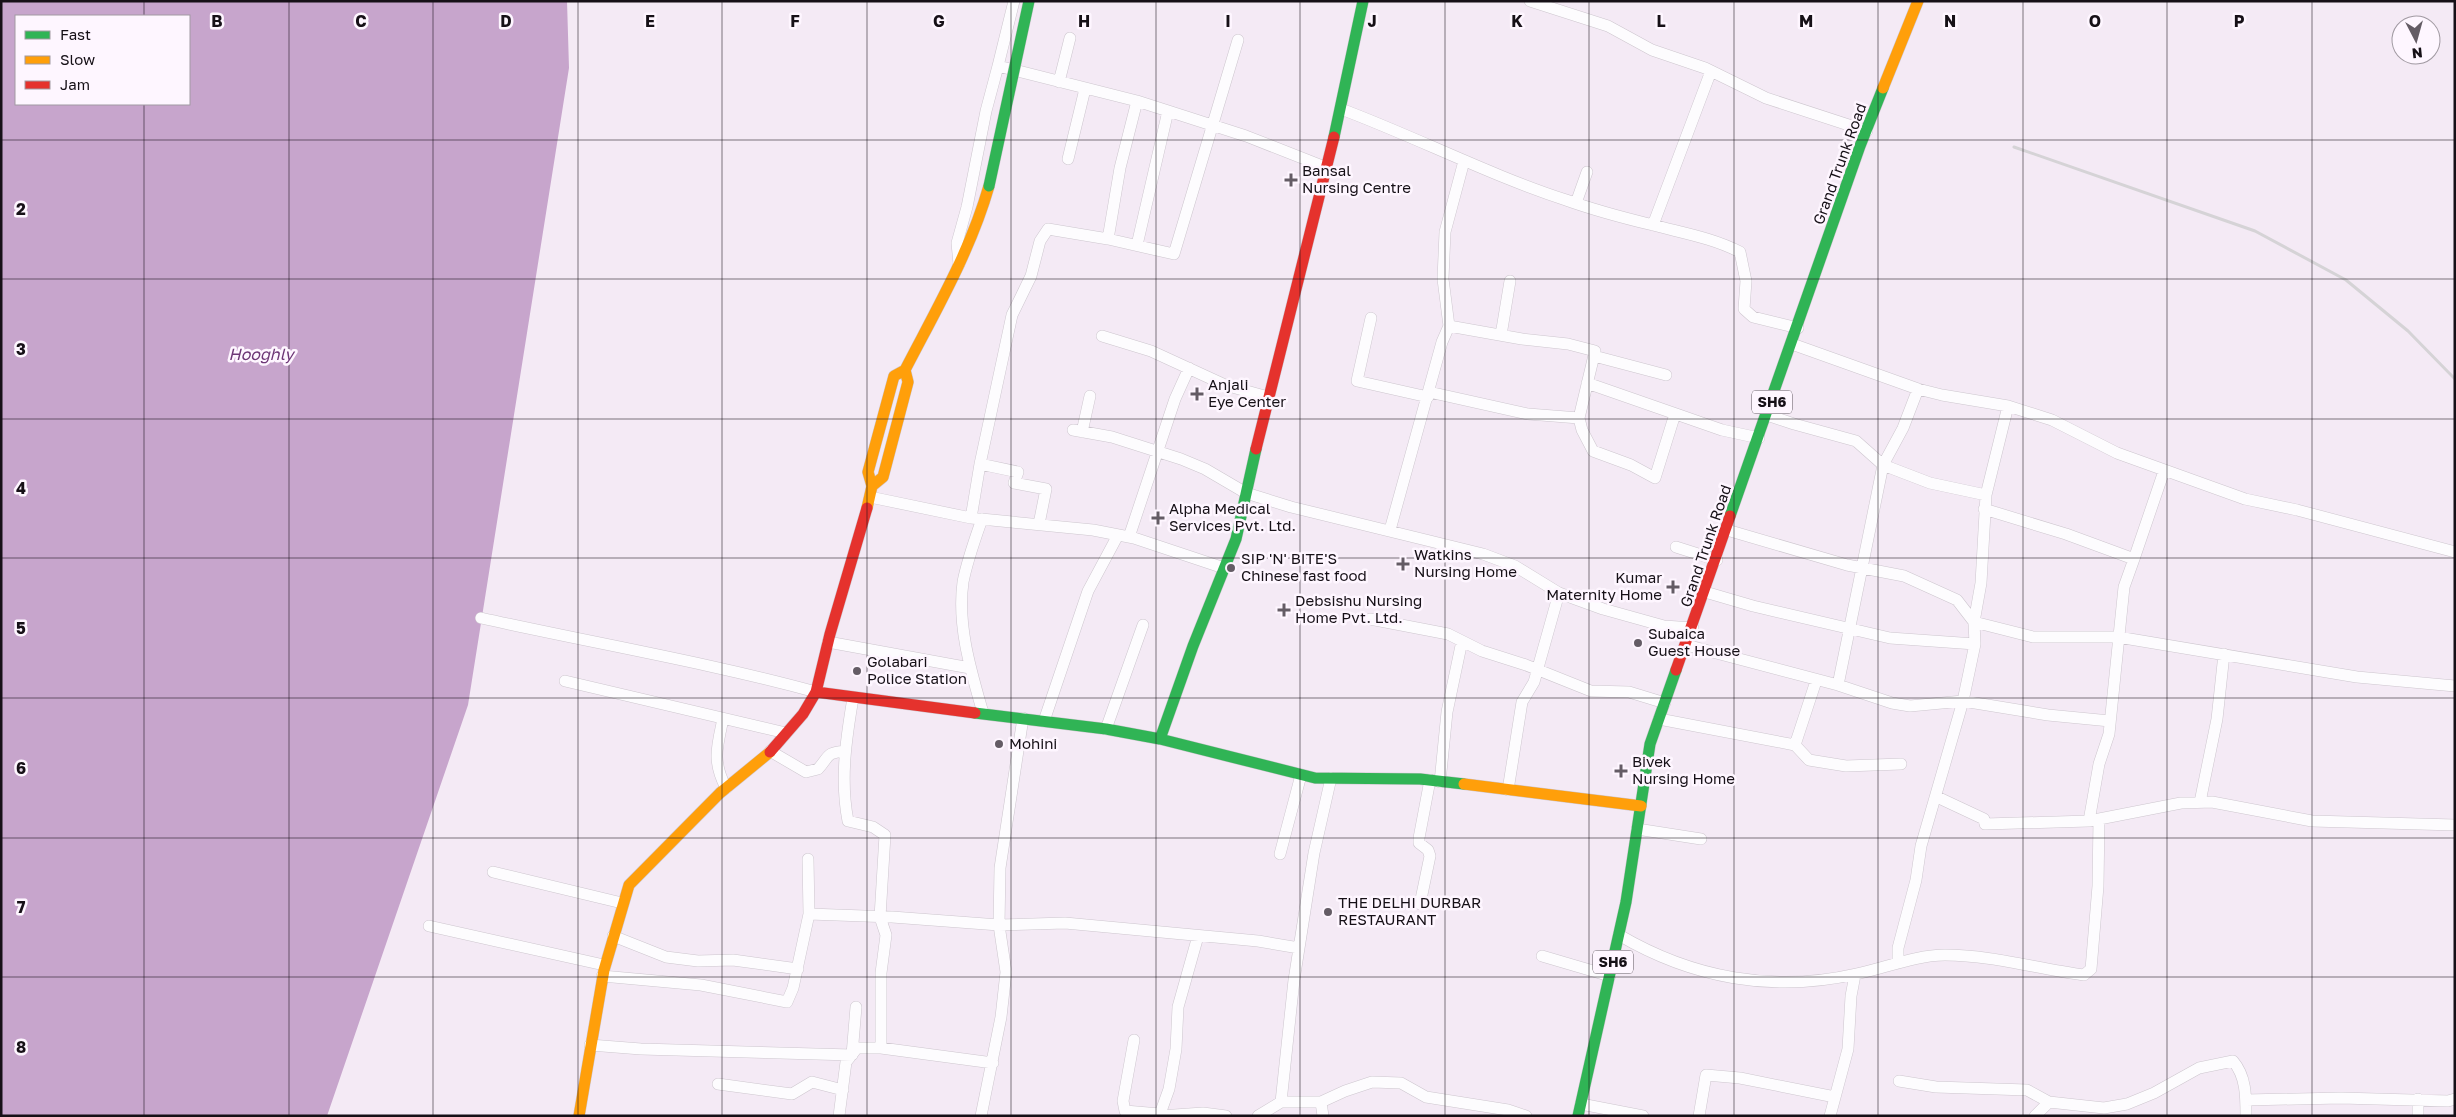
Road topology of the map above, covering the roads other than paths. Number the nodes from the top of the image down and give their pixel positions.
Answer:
1 (1014, 1) edge
2 (1029, 1) edge
3 (1363, 1) edge
4 (1530, 1) edge
5 (1918, 1) edge
6 (1070, 38) dead end
7 (1238, 40) dead end
8 (998, 66) junction
9 (1711, 71) junction
10 (1060, 82) junction
11 (1085, 88) junction
12 (1137, 101) junction
13 (1341, 109) junction
14 (1168, 111) junction
15 (1212, 125) junction
16 (1867, 131) junction
17 (1068, 159) dead end
18 (1464, 161) junction
19 (1325, 167) junction
20 (1587, 172) dead end
21 (1576, 203) junction
22 (1653, 225) junction
23 (1108, 239) junction
24 (1137, 245) junction
25 (959, 264) junction
26 (1510, 281) dead end
27 (1371, 318) dead end
28 (1449, 326) junction
29 (1798, 328) junction
30 (1500, 335) junction
31 (1102, 336) dead end
32 (1792, 344) junction
33 (1594, 356) junction
34 (1189, 368) junction
35 (1666, 375) dead end
36 (1587, 384) junction
37 (1918, 389) junction
38 (1429, 395) junction
39 (1090, 396) dead end
40 (1268, 397) junction
41 (2008, 406) junction
42 (1675, 414) junction
43 (1768, 415) junction
44 (1579, 418) junction
45 (1759, 438) junction
46 (1158, 452) junction
47 (980, 464) junction
48 (1884, 464) junction
49 (2164, 471) junction
50 (871, 492) junction
51 (1246, 493) junction
52 (1986, 495) junction
53 (1984, 509) junction
54 (976, 519) junction
55 (1039, 524) junction
56 (1390, 530) junction
57 (1727, 530) junction
58 (1123, 536) junction
59 (1676, 547) dead end
60 (2455, 552) edge
61 (2134, 559) junction
62 (1717, 560) junction
63 (1224, 568) junction
64 (1861, 568) junction
65 (1705, 592) junction
66 (1559, 593) junction
67 (482, 618) dead end
68 (1370, 619) dead end
69 (1974, 622) junction
70 (1143, 626) dead end
71 (1693, 628) junction
72 (1851, 629) junction
73 (2118, 637) junction
74 (1462, 641) junction
75 (828, 642) junction
76 (1975, 644) junction
77 (1686, 645) junction
78 (2224, 654) junction
79 (970, 668) junction
80 (1538, 669) junction
81 (565, 681) dead end
82 (1816, 681) junction
83 (1838, 685) junction
84 (2455, 686) edge
85 (816, 692) junction
86 (853, 698) junction
87 (1963, 701) junction
88 (1665, 703) junction
89 (983, 713) junction
90 (1023, 718) junction
91 (724, 719) junction
92 (1044, 720) junction
93 (1659, 720) junction
94 (2110, 720) junction
95 (1106, 729) junction
96 (786, 733) junction
97 (1160, 739) junction
98 (1795, 745) junction
99 (770, 751) junction
100 (845, 752) junction
101 (1901, 764) dead end
102 (1301, 775) junction
103 (1332, 778) junction
104 (1435, 781) junction
105 (726, 788) junction
106 (1508, 790) junction
107 (1937, 797) junction
108 (2200, 802) junction
109 (1641, 806) junction
110 (2094, 820) junction
111 (2455, 825) edge
112 (1637, 828) junction
113 (1702, 839) dead end
114 (1280, 854) dead end
115 (808, 860) dead end
116 (493, 872) dead end
117 (622, 904) junction
118 (1420, 904) dead end
119 (809, 914) junction
120 (880, 917) junction
121 (998, 925) junction
122 (428, 926) dead end
123 (1619, 935) junction
124 (613, 936) junction
125 (1198, 936) junction
126 (1299, 948) junction
127 (1542, 956) dead end
128 (1898, 963) junction
129 (798, 969) junction
130 (603, 970) junction
131 (1854, 975) junction
132 (1610, 976) junction
133 (856, 1007) dead end
134 (1134, 1040) dead end
135 (590, 1046) junction
136 (881, 1048) junction
137 (852, 1055) junction
138 (993, 1063) junction
139 (1899, 1081) dead end
140 (718, 1084) dead end
141 (843, 1090) junction
142 (1835, 1097) junction
143 (2418, 1099) junction
144 (2455, 1099) edge
145 (2246, 1100) junction
146 (1281, 1102) junction
147 (1321, 1102) junction
148 (2049, 1102) junction
149 (1581, 1104) junction
150 (1160, 1115) edge
151 (578, 1116) edge
152 (839, 1116) edge
153 (981, 1116) edge
154 (1226, 1116) edge
155 (1258, 1116) edge
156 (1324, 1116) edge
157 (1526, 1116) edge
158 (1578, 1116) edge
159 (1643, 1116) edge
160 (1699, 1116) edge
161 (1830, 1116) edge
162 (2035, 1116) edge
163 (2246, 1116) edge
164 (2418, 1116) edge

1 - 8 street
2 - 25 main road, bridge
3 - 13 main road
4 - 9 street
5 - 16 main road, Grand Trunk Road / SH6
6 - 10 street
7 - 15 street
8 - 10 street
8 - 25 street
9 - 16 street
9 - 22 street
10 - 11 street
11 - 12 street
11 - 17 street
12 - 14 street
12 - 23 street
13 - 18 street
13 - 19 main road
14 - 15 street
14 - 24 street
15 - 19 street
15 - 24 street
16 - 29 main road, Grand Trunk Road / SH6
18 - 21 street
18 - 28 street
19 - 40 main road
20 - 21 street
21 - 22 street
22 - 29 street
23 - 24 street
23 - 47 street
25 - 50 main road
26 - 30 street
27 - 38 street
28 - 30 street
28 - 38 street
29 - 32 main road, Grand Trunk Road / SH6
30 - 33 street
31 - 34 street
32 - 37 street
32 - 43 main road, Grand Trunk Road / SH6
33 - 35 street
33 - 36 street
34 - 40 street
34 - 46 street
36 - 42 street
36 - 44 street
37 - 41 street
37 - 48 street
38 - 44 street
38 - 56 street
39 - 46 street
40 - 51 main road
41 - 49 street
41 - 52 street
42 - 44 street
42 - 45 street
43 - 45 main road, Grand Trunk Road / SH6
43 - 48 street
45 - 57 main road, Grand Trunk Road / SH6
46 - 51 street
46 - 58 street
47 - 54 street
47 - 55 street
48 - 52 street
48 - 64 street
49 - 60 street
49 - 61 street
50 - 54 street
50 - 75 main road
51 - 56 street
51 - 63 main road
52 - 53 street
53 - 61 street
53 - 69 street
54 - 55 street
54 - 79 street
55 - 58 street
56 - 66 street
57 - 62 main road, Grand Trunk Road / SH6
57 - 64 street
58 - 63 street
58 - 92 street
59 - 62 street
61 - 73 street
62 - 65 main road, Grand Trunk Road / SH6
63 - 97 main road
64 - 69 street
64 - 72 street
65 - 71 main road, Grand Trunk Road / SH6
65 - 72 street
66 - 71 street
66 - 80 street
67 - 85 street
68 - 74 street
69 - 73 street
69 - 76 street
70 - 95 street
71 - 77 main road, Grand Trunk Road / SH6
72 - 76 street
72 - 83 street
73 - 78 street
73 - 94 street
74 - 80 street
74 - 104 street
75 - 79 street
75 - 85 main road
76 - 87 street
77 - 82 street
77 - 88 main road, Grand Trunk Road / SH6
78 - 84 street
78 - 108 street
79 - 89 street
80 - 88 street
80 - 106 street
81 - 91 street
82 - 83 street
82 - 98 street
83 - 87 street
85 - 86 main road
85 - 96 main road
86 - 89 main road
86 - 100 street
87 - 94 street
87 - 107 street
88 - 93 main road, Grand Trunk Road / SH6
89 - 90 main road
90 - 92 main road
90 - 121 street
91 - 96 street
91 - 105 street
92 - 95 main road
93 - 98 street
93 - 109 main road, Grand Trunk Road / SH6
94 - 110 street
95 - 97 main road
96 - 99 main road
97 - 102 main road
98 - 101 street
99 - 100 street
99 - 105 main road
100 - 120 street
102 - 103 main road
102 - 114 street
103 - 104 main road
103 - 126 street
104 - 106 main road
104 - 118 street
105 - 117 main road
106 - 109 main road
107 - 110 street
107 - 128 street
108 - 110 street
108 - 111 street
109 - 112 main road, Grand Trunk Road / SH6
110 - 128 street
112 - 113 street
112 - 123 main road, Grand Trunk Road / SH6
115 - 119 street
116 - 117 street
117 - 124 main road
119 - 120 street
119 - 129 street
120 - 121 street
120 - 136 street
121 - 125 street
121 - 138 street
122 - 130 street
123 - 131 street
123 - 132 main road, Grand Trunk Road / SH6
124 - 129 street
124 - 130 main road
125 - 126 street
125 - 150 street
126 - 146 street
127 - 132 street
128 - 131 street
129 - 130 street
130 - 135 main road
131 - 142 street
132 - 149 main road, Grand Trunk Road / SH6
133 - 137 street
134 - 150 street
135 - 137 street
135 - 151 main road
136 - 137 street
136 - 138 street
137 - 141 street
138 - 153 street
139 - 148 street
140 - 141 street
141 - 152 street
142 - 160 street
142 - 161 street
143 - 144 street
143 - 145 street
143 - 164 street
145 - 148 street
145 - 163 street
146 - 147 street
146 - 155 street
147 - 156 street
147 - 157 street
148 - 162 street
149 - 158 main road, Grand Trunk Road / SH6
149 - 159 street
150 - 154 street

